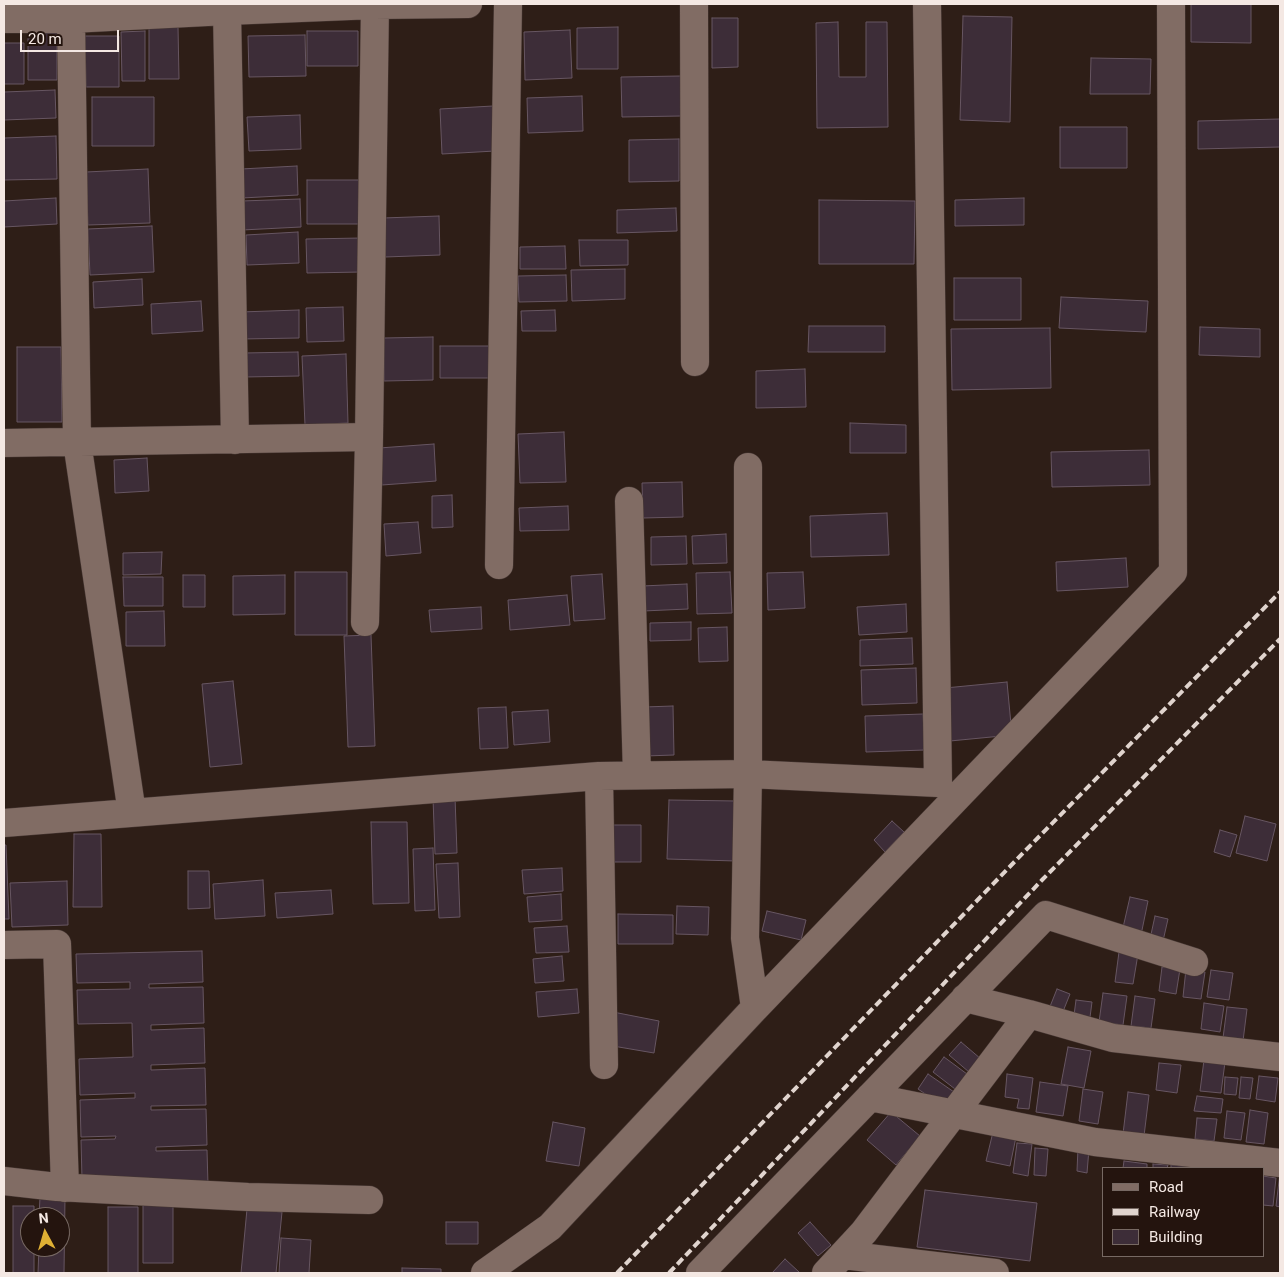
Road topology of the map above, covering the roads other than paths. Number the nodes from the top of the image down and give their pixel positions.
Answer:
1 (468, 4) edge
2 (508, 4) edge
3 (694, 4) edge
4 (927, 4) edge
5 (1171, 4) edge
6 (375, 5) edge
7 (227, 11) junction
8 (4, 19) edge
9 (71, 19) junction
10 (695, 362) dead end
11 (369, 437) junction
12 (235, 440) junction
13 (77, 442) junction
14 (4, 443) edge
15 (748, 467) dead end
16 (629, 500) dead end
17 (499, 565) dead end
18 (365, 622) dead end
19 (748, 774) junction
20 (637, 775) junction
21 (599, 776) junction
22 (132, 813) junction
23 (4, 823) edge
24 (4, 945) edge
25 (1194, 962) dead end
26 (965, 998) junction
27 (755, 1008) junction
28 (1029, 1014) junction
29 (1280, 1058) edge
30 (604, 1065) dead end
31 (870, 1097) junction
32 (953, 1114) junction
33 (1280, 1163) edge
34 (4, 1181) edge
35 (65, 1188) junction
36 (369, 1200) dead end
37 (834, 1264) edge
38 (485, 1273) edge
39 (700, 1273) edge
40 (996, 1273) edge

1 - 6 street
2 - 17 street
3 - 10 street
4 - 19 street
5 - 27 street
6 - 7 street
6 - 11 street
7 - 9 street
7 - 12 street
8 - 9 street
9 - 13 street
11 - 12 street
11 - 18 street
12 - 13 street
13 - 14 street
13 - 22 street
15 - 19 street
16 - 20 street
19 - 20 street
19 - 27 street
20 - 21 street
21 - 22 street
21 - 30 street
22 - 23 street
24 - 35 street
25 - 26 street
26 - 28 street
26 - 31 street
27 - 38 street
28 - 29 street
28 - 32 street
31 - 32 street
31 - 39 street
32 - 33 street
32 - 37 street
34 - 35 street
35 - 36 street
37 - 40 street

